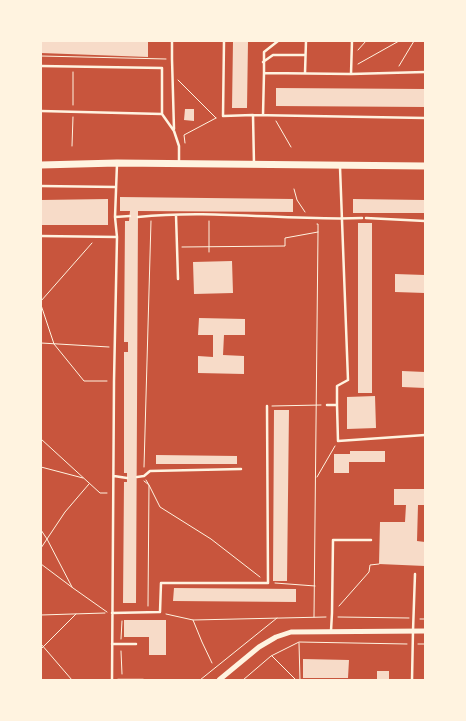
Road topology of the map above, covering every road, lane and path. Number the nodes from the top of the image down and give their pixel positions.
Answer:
1 (172, 41) edge
2 (224, 41) edge
3 (278, 41) edge
4 (306, 41) edge
5 (352, 41) edge
6 (366, 41) edge
7 (399, 41) edge
8 (414, 41) edge
9 (70, 55) junction
10 (305, 55) junction
11 (41, 56) edge
12 (351, 57) junction
13 (172, 59) junction
14 (264, 62) junction
15 (41, 66) edge
16 (72, 66) junction
17 (351, 68) junction
18 (395, 72) junction
19 (425, 72) edge
20 (264, 73) junction
21 (305, 73) junction
22 (172, 74) junction
23 (351, 74) junction
24 (41, 111) edge
25 (73, 112) junction
26 (162, 114) junction
27 (253, 115) junction
28 (263, 116) junction
29 (273, 116) junction
30 (425, 118) edge
31 (174, 131) junction
32 (72, 146) dead end
33 (185, 146) dead end
34 (291, 147) dead end
35 (117, 163) junction
36 (179, 164) junction
37 (41, 165) edge
38 (254, 165) junction
39 (340, 165) junction
40 (425, 166) edge
41 (41, 186) edge
42 (116, 187) junction
43 (294, 189) dead end
44 (297, 200) dead end
45 (152, 215) junction
46 (176, 215) junction
47 (208, 215) junction
48 (130, 216) dead end
49 (115, 217) junction
50 (138, 217) dead end
51 (362, 218) dead end
52 (366, 218) dead end
53 (341, 219) junction
54 (425, 221) edge
55 (41, 236) edge
56 (98, 236) junction
57 (117, 237) junction
58 (209, 246) junction
59 (177, 247) junction
60 (209, 252) dead end
61 (178, 279) dead end
62 (41, 301) edge
63 (41, 305) edge
64 (41, 343) edge
65 (54, 344) junction
66 (115, 347) junction
67 (114, 381) junction
68 (327, 405) joint
69 (338, 405) junction
70 (267, 406) joint
71 (317, 406) junction
72 (425, 435) edge
73 (41, 439) edge
74 (338, 441) junction
75 (41, 467) edge
76 (241, 470) dead end
77 (114, 476) junction
78 (144, 476) junction
79 (137, 477) joint
80 (84, 478) junction
81 (127, 478) dead end
82 (316, 479) junction
83 (90, 484) junction
84 (149, 485) junction
85 (113, 494) junction
86 (41, 530) edge
87 (47, 539) junction
88 (371, 540) dead end
89 (41, 548) edge
90 (41, 564) edge
91 (379, 564) dead end
92 (415, 574) dead end
93 (268, 583) junction
94 (315, 586) junction
95 (73, 588) junction
96 (160, 612) junction
97 (77, 613) junction
98 (112, 613) junction
99 (148, 613) junction
100 (332, 613) junction
101 (41, 615) edge
102 (314, 617) junction
103 (324, 617) junction
104 (332, 617) junction
105 (278, 618) junction
106 (413, 618) junction
107 (425, 619) edge
108 (193, 620) junction
109 (413, 630) junction
110 (425, 631) edge
111 (331, 632) junction
112 (299, 642) junction
113 (41, 644) edge
114 (112, 644) junction
115 (136, 644) dead end
116 (413, 644) junction
117 (425, 644) edge
118 (43, 647) junction
119 (41, 649) edge
120 (271, 656) junction
121 (212, 663) dead end
122 (72, 680) edge
123 (112, 680) edge
124 (118, 680) edge
125 (142, 680) edge
126 (200, 680) edge
127 (219, 680) edge
128 (243, 680) edge
129 (296, 680) edge
130 (300, 680) edge
131 (412, 680) edge

1 - 13 lane
2 - 27 lane
3 - 14 lane
4 - 10 lane
5 - 12 lane
6 - 12 path
7 - 17 path
8 - 18 path
9 - 11 path
9 - 13 path
9 - 16 path
10 - 14 lane
10 - 21 lane
12 - 17 lane
13 - 22 lane
14 - 20 lane
15 - 16 lane
16 - 25 path
16 - 26 lane
17 - 23 lane
18 - 19 lane
18 - 23 lane
20 - 21 lane
20 - 28 lane
21 - 23 lane
22 - 31 lane
22 - 33 path
24 - 25 lane
25 - 26 lane
25 - 32 path
26 - 31 lane
27 - 28 lane
27 - 38 lane
28 - 29 lane
29 - 30 lane
29 - 34 path
31 - 36 lane
35 - 36 main road
35 - 37 main road
35 - 42 lane
36 - 38 main road
38 - 39 main road
39 - 40 main road
39 - 53 lane
41 - 42 lane
42 - 49 lane
43 - 44 path
45 - 46 lane
45 - 50 lane
45 - 78 path
46 - 47 lane
46 - 59 lane
47 - 53 lane
47 - 58 path
48 - 49 lane
49 - 57 lane
51 - 53 lane
52 - 54 lane
53 - 69 lane
55 - 56 lane
56 - 57 lane
56 - 62 path
57 - 66 lane
58 - 59 path
58 - 60 path
58 - 71 path
59 - 61 lane
63 - 65 path
64 - 65 path
65 - 66 path
65 - 67 path
66 - 67 lane
67 - 77 lane
68 - 69 lane
68 - 71 path
69 - 74 lane
70 - 71 path
70 - 93 lane
71 - 82 path
72 - 74 lane
73 - 80 path
74 - 82 path
75 - 80 path
76 - 78 lane
77 - 81 lane
77 - 85 lane
78 - 79 lane
78 - 84 path
79 - 84 path
80 - 83 path
82 - 94 path
83 - 85 path
83 - 87 path
84 - 93 path
84 - 99 path
85 - 98 lane
86 - 87 path
87 - 89 path
87 - 95 path
88 - 100 lane
90 - 95 path
91 - 100 path
92 - 106 lane
93 - 94 path
93 - 96 lane
94 - 102 path
95 - 97 path
96 - 99 lane
96 - 108 path
97 - 101 path
97 - 118 path
98 - 99 lane
98 - 114 lane
100 - 103 path
100 - 104 lane
102 - 103 path
102 - 105 path
103 - 104 path
104 - 106 path
104 - 111 lane
105 - 108 path
105 - 126 path
106 - 107 path
106 - 109 lane
108 - 121 path
109 - 110 street
109 - 111 street
109 - 116 lane
111 - 127 street
112 - 116 path
112 - 120 path
112 - 130 path
113 - 118 path
114 - 115 lane
114 - 123 lane
116 - 117 path
116 - 131 lane
118 - 119 path
118 - 122 path
120 - 128 path
120 - 129 path
124 - 125 lane

